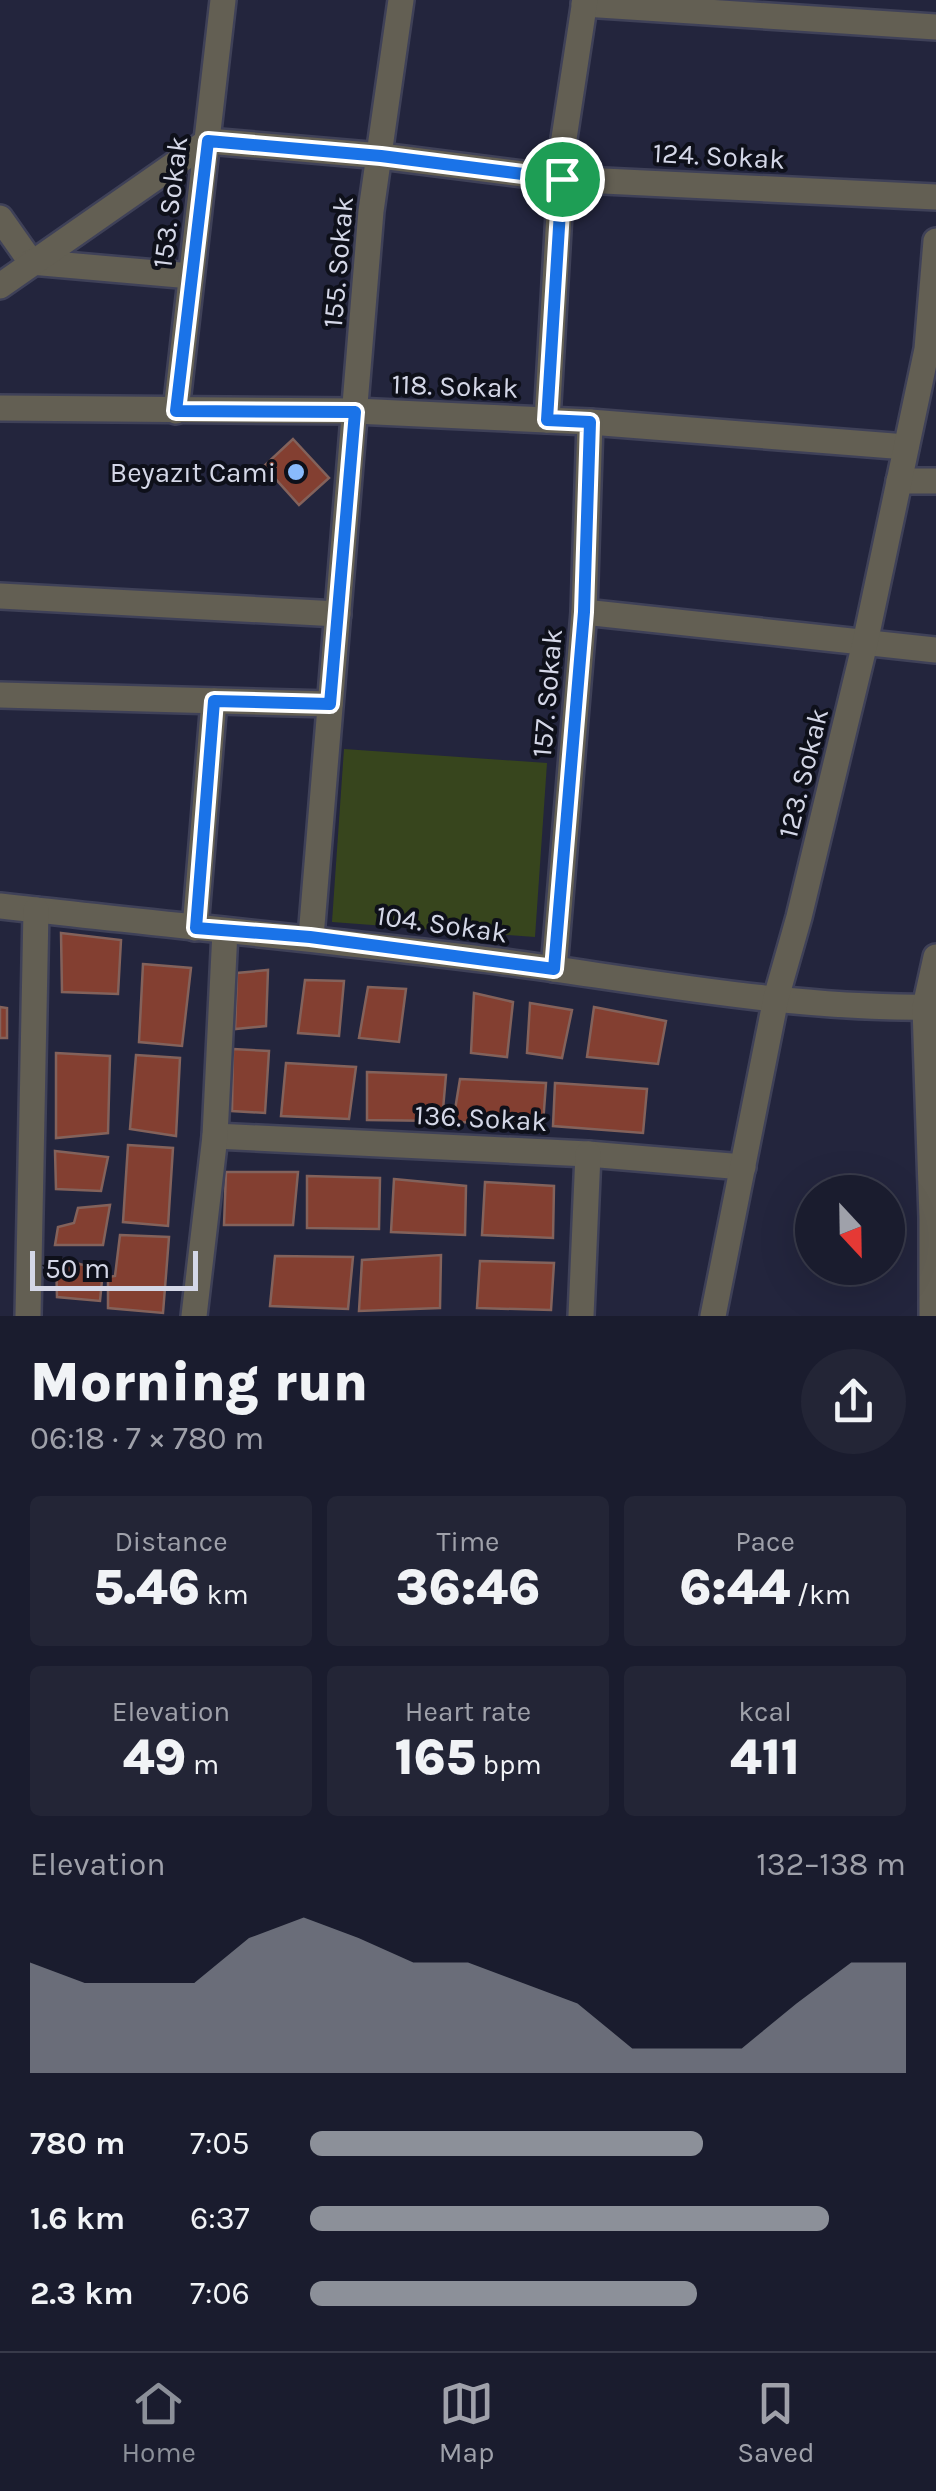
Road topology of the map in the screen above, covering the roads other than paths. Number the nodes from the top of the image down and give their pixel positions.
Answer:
1 (224, 0) edge
2 (401, 0) edge
3 (584, 2) edge
4 (936, 28) edge
5 (208, 141) junction
6 (381, 156) junction
7 (562, 179) junction
8 (936, 197) edge
9 (0, 218) edge
10 (936, 241) edge
11 (31, 262) junction
12 (191, 276) junction
13 (0, 286) edge
14 (0, 408) edge
15 (176, 411) junction
16 (355, 412) junction
17 (547, 420) junction
18 (590, 422) junction
19 (906, 446) junction
20 (899, 481) junction
21 (936, 481) edge
22 (0, 596) edge
23 (584, 612) junction
24 (338, 614) junction
25 (866, 644) junction
26 (936, 650) edge
27 (0, 696) edge
28 (214, 701) junction
29 (330, 704) junction
30 (0, 906) edge
31 (36, 910) junction
32 (196, 928) junction
33 (225, 931) junction
34 (310, 937) junction
35 (936, 957) edge
36 (554, 969) junction
37 (776, 998) junction
38 (930, 1007) edge
39 (216, 1136) junction
40 (588, 1154) junction
41 (743, 1166) junction
42 (28, 1316) edge
43 (194, 1316) edge
44 (581, 1316) edge
45 (713, 1316) edge
46 (932, 1316) edge

1 - 5 street, 153. Sokak
2 - 6 street, 155. Sokak
3 - 4 street
3 - 7 street
5 - 6 street, 124. Sokak
5 - 11 street
5 - 12 street, 153. Sokak
6 - 7 street, 124. Sokak
6 - 16 street, 155. Sokak
7 - 8 street, 124. Sokak
7 - 17 street
9 - 11 street
10 - 19 street, 123. Sokak
11 - 12 street
11 - 13 street
12 - 15 street, 153. Sokak
14 - 15 street, 118. Sokak
15 - 16 street, 118. Sokak
16 - 17 street, 118. Sokak
16 - 24 street, 155. Sokak
17 - 18 street, 118. Sokak
18 - 19 street, 118. Sokak
18 - 23 street, 157. Sokak
19 - 20 street, 123. Sokak
20 - 21 street
20 - 25 street, 123. Sokak
22 - 24 street
23 - 25 street
23 - 36 street, 157. Sokak
24 - 29 street, 155. Sokak
25 - 26 street
25 - 37 street, 123. Sokak
27 - 28 street
28 - 29 street
28 - 32 street
29 - 34 street, 155. Sokak
30 - 31 street, 104. Sokak
31 - 32 street, 104. Sokak
31 - 42 street
32 - 33 street, 104. Sokak
33 - 34 street, 104. Sokak
33 - 39 street
34 - 36 street, 104. Sokak
35 - 38 street
36 - 37 street, 104. Sokak
37 - 38 street, 104. Sokak
37 - 41 street, 123. Sokak
38 - 46 street
39 - 40 street, 136. Sokak
39 - 43 street
40 - 41 street, 136. Sokak
40 - 44 street
41 - 45 street, 123. Sokak

